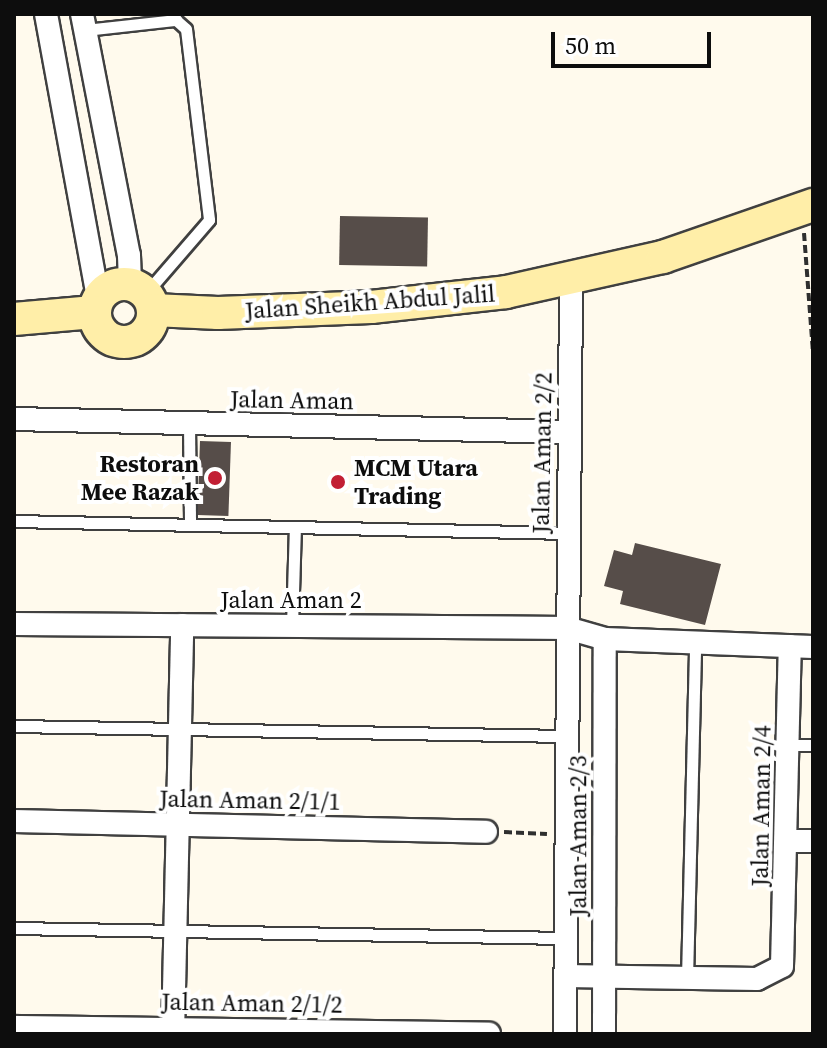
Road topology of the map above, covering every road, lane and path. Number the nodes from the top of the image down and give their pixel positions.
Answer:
1 (46, 14) edge
2 (84, 22) edge
3 (809, 207) edge
4 (571, 279) junction
5 (143, 295) junction
6 (96, 305) junction
7 (14, 319) edge
8 (813, 354) edge
9 (14, 419) edge
10 (189, 424) junction
11 (569, 432) junction
12 (14, 521) edge
13 (190, 525) junction
14 (295, 527) junction
15 (567, 533) junction
16 (14, 624) edge
17 (182, 625) junction
18 (292, 626) junction
19 (567, 628) junction
20 (605, 639) junction
21 (695, 643) junction
22 (790, 646) junction
23 (813, 647) edge
24 (14, 726) edge
25 (180, 730) junction
26 (566, 736) junction
27 (788, 745) junction
28 (813, 745) edge
29 (14, 821) edge
30 (177, 825) junction
31 (486, 832) joint
32 (566, 835) junction
33 (787, 841) junction
34 (813, 841) edge
35 (14, 928) edge
36 (175, 931) junction
37 (565, 938) junction
38 (565, 976) junction
39 (603, 976) junction
40 (687, 978) junction
41 (14, 1027) edge
42 (173, 1031) edge
43 (489, 1034) edge
44 (565, 1034) edge
45 (604, 1034) edge

1 - 6 street
2 - 5 street
2 - 5 lane
3 - 4 street, Jalan Sheikh Abdul Jalil
3 - 8 path
4 - 5 street, Jalan Sheikh Abdul Jalil
4 - 11 street, Jalan Aman 2/2
5 - 6 street
5 - 6 street
6 - 7 street
9 - 10 street, Jalan Aman
10 - 11 street, Jalan Aman
10 - 13 lane
11 - 15 street, Jalan Aman 2/2
12 - 13 lane
13 - 14 lane
14 - 15 lane
14 - 18 lane
15 - 19 street, Jalan Aman 2/2
16 - 17 street, Jalan Aman 2
17 - 18 street, Jalan Aman 2
17 - 25 street
18 - 19 street, Jalan Aman 2
19 - 20 street, Jalan Aman 2
19 - 26 street, Jalan Aman 2/2
20 - 21 street, Jalan Aman 2
20 - 39 street, Jalan Aman 2/3
21 - 22 street, Jalan Aman 2
21 - 40 lane
22 - 23 street, Jalan Aman 2
22 - 27 street, Jalan Aman 2/4
24 - 25 lane
25 - 26 lane
25 - 30 street
26 - 32 street, Jalan Aman 2/2
27 - 28 lane
27 - 33 street, Jalan Aman 2/4
29 - 30 street, Jalan Aman 2/1/1
30 - 31 street, Jalan Aman 2/1/1
30 - 36 street
31 - 32 path
32 - 37 street, Jalan Aman 2/2
33 - 34 street
33 - 40 street, Jalan Aman 2/4
35 - 36 lane
36 - 37 lane
36 - 42 street
37 - 38 street, Jalan Aman 2/2
38 - 39 street
38 - 44 street, Jalan Aman 2/2
39 - 40 street
39 - 45 street, Jalan Aman 2/3
41 - 42 street, Jalan Aman 2/1/2
42 - 43 street, Jalan Aman 2/1/2

